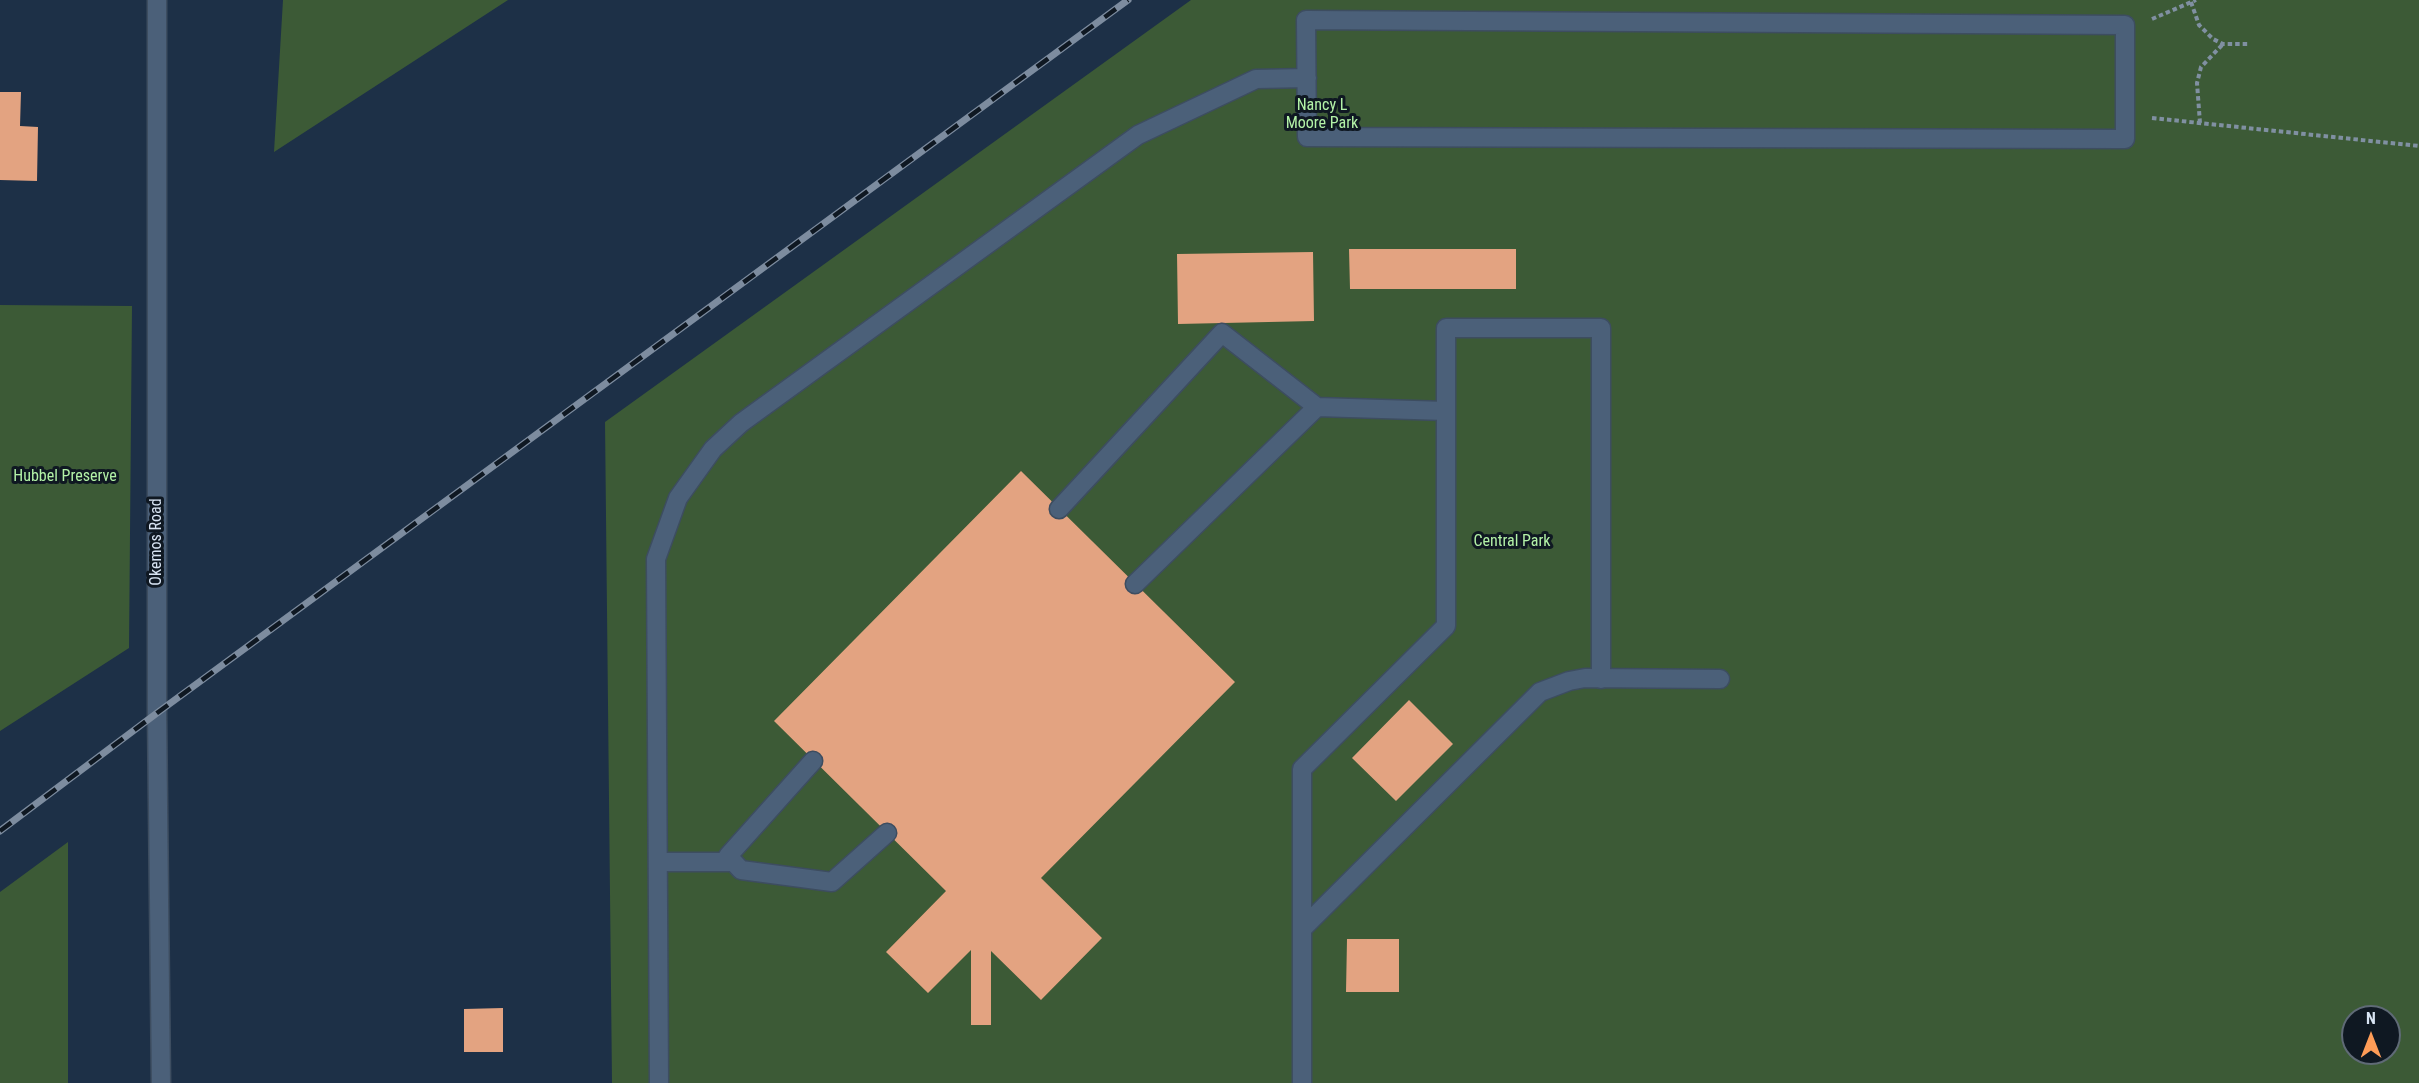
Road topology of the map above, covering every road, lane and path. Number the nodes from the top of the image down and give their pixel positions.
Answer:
1 (156, 0) edge
2 (2194, 1) edge
3 (2125, 33) junction
4 (2223, 44) junction
5 (2250, 44) dead end
6 (1307, 78) junction
7 (2125, 115) junction
8 (2200, 123) junction
9 (2419, 146) edge
10 (1317, 407) junction
11 (1446, 411) junction
12 (1059, 509) dead end
13 (1136, 584) dead end
14 (1601, 679) junction
15 (1720, 679) dead end
16 (813, 761) dead end
17 (887, 833) dead end
18 (658, 862) junction
19 (733, 862) junction
20 (1302, 929) junction
21 (161, 1083) edge
22 (659, 1083) edge
23 (1302, 1083) edge

1 - 21 street, Okemos Road
2 - 3 path
2 - 4 path
3 - 6 street
3 - 7 street
4 - 5 path
4 - 8 path
6 - 7 street
6 - 18 street
7 - 8 path
8 - 9 path
10 - 11 street
10 - 12 street
10 - 13 street
11 - 14 street
11 - 20 street
14 - 15 street
14 - 20 street
16 - 19 street
17 - 19 street
18 - 19 street
18 - 22 street
20 - 23 street

